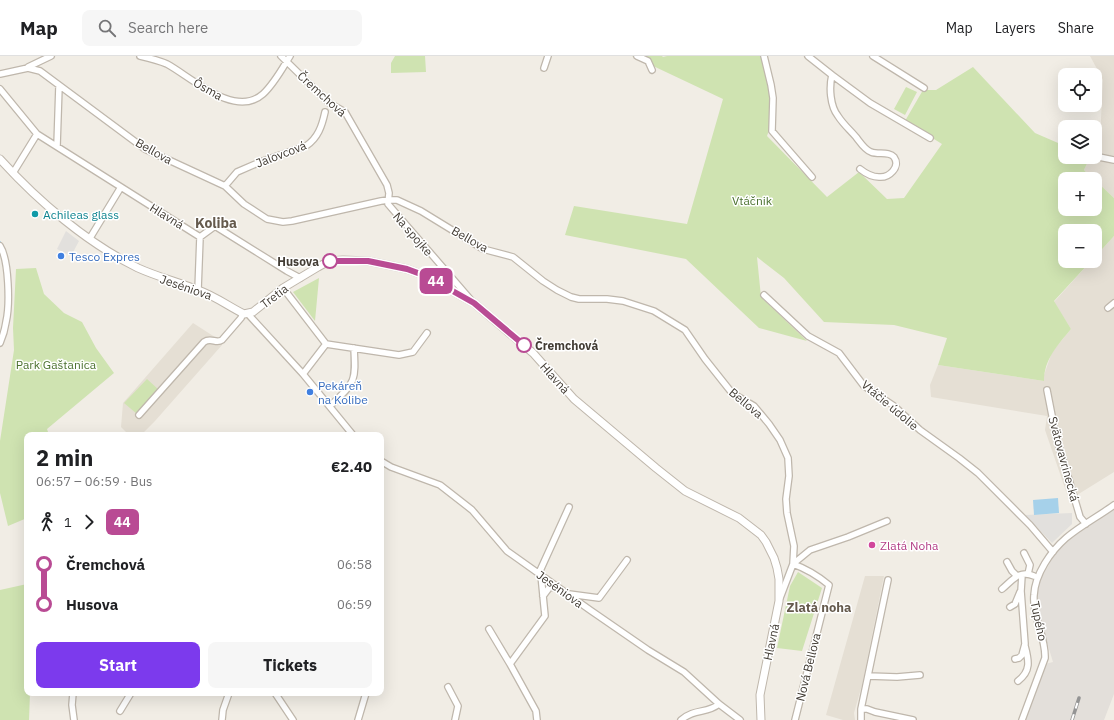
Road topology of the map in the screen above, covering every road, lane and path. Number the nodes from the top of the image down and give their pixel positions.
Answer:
1 (51, 56) edge
2 (140, 56) edge
3 (281, 56) edge
4 (548, 56) edge
5 (637, 56) edge
6 (764, 56) edge
7 (808, 56) edge
8 (873, 56) edge
9 (288, 59) edge
10 (28, 68) junction
11 (544, 68) dead end
12 (652, 70) dead end
13 (0, 74) edge
14 (832, 75) junction
15 (59, 86) junction
16 (924, 88) dead end
17 (0, 89) edge
18 (325, 112) dead end
19 (37, 134) junction
20 (930, 138) dead end
21 (57, 146) junction
22 (1102, 158) edge
23 (0, 159) edge
24 (1114, 160) edge
25 (860, 169) dead end
26 (13, 173) junction
27 (812, 177) dead end
28 (225, 186) junction
29 (121, 187) junction
30 (388, 200) junction
31 (200, 237) junction
32 (90, 238) junction
33 (0, 246) edge
34 (300, 278) junction
35 (283, 288) junction
36 (198, 290) junction
37 (764, 295) dead end
38 (474, 303) junction
39 (1114, 303) edge
40 (1108, 308) dead end
41 (245, 314) junction
42 (427, 333) dead end
43 (0, 343) edge
44 (326, 344) junction
45 (354, 348) junction
46 (303, 374) junction
47 (1048, 390) dead end
48 (330, 406) junction
49 (139, 416) dead end
50 (351, 432) edge
51 (384, 462) edge
52 (1114, 505) edge
53 (569, 507) dead end
54 (888, 521) dead end
55 (1086, 524) junction
56 (1054, 551) junction
57 (1024, 553) dead end
58 (627, 560) dead end
59 (1008, 562) dead end
60 (793, 564) junction
61 (540, 574) junction
62 (1025, 575) junction
63 (888, 580) dead end
64 (557, 586) junction
65 (1002, 589) dead end
66 (1021, 591) junction
67 (567, 594) junction
68 (543, 596) junction
69 (779, 600) junction
70 (1010, 607) dead end
71 (489, 629) dead end
72 (1025, 644) junction
73 (1015, 659) dead end
74 (510, 664) junction
75 (920, 675) dead end
76 (868, 676) junction
77 (1018, 681) dead end
78 (448, 687) dead end
79 (73, 696) edge
80 (129, 696) edge
81 (228, 696) edge
82 (277, 696) edge
83 (365, 696) edge
84 (719, 704) junction
85 (861, 709) junction
86 (120, 711) dead end
87 (74, 720) edge
88 (222, 720) edge
89 (293, 720) edge
90 (358, 720) edge
91 (455, 720) edge
92 (538, 720) edge
93 (681, 720) edge
94 (740, 720) edge
95 (761, 720) edge
96 (795, 720) edge
97 (861, 720) edge
98 (913, 720) edge
99 (1022, 720) edge

1 - 10 street
2 - 9 street, Ôsma
3 - 9 street, Čremchová
4 - 11 street
5 - 12 street
6 - 27 street
7 - 14 street
8 - 16 street
9 - 30 street, Čremchová
10 - 13 street
10 - 15 street, Bellova
14 - 20 street
14 - 25 street
15 - 21 street
15 - 28 street, Bellova
17 - 19 street, Hlavná
18 - 28 street, Jalovcová
19 - 21 street, Hlavná
19 - 26 street
21 - 29 street, Hlavná
22 - 24 street
23 - 26 street, Jeséniova
26 - 32 street, Jeséniova
28 - 30 street, Bellova
29 - 31 street, Hlavná
29 - 32 street
30 - 38 street, Na spojke
30 - 60 street, Bellova
31 - 34 street
31 - 36 street
32 - 36 street, Jeséniova
33 - 43 street
34 - 35 street, Tretia
34 - 38 street, Hlavná
35 - 41 street, Tretia
35 - 44 street
36 - 41 street, Jeséniova
37 - 56 street, Vtáčie údolie
38 - 69 street, Hlavná
39 - 40 street
41 - 46 street, Jeséniova
41 - 49 street
42 - 45 street
44 - 45 street
44 - 46 street
45 - 48 street
46 - 48 street, Jeséniova
47 - 55 street, Svätovavrinecká
48 - 50 street, Jeséniova
51 - 61 street, Jeséniova
52 - 55 street, Tupého
53 - 61 street
54 - 60 street
55 - 56 street, Tupého
56 - 99 street, Tupého
57 - 62 street
58 - 67 street
59 - 62 street
60 - 69 street, Bellova
60 - 96 street, Nová Bellova
61 - 64 street, Jeséniova
61 - 68 street
62 - 65 street
62 - 66 street
63 - 76 street
64 - 67 street, Jeséniova
64 - 68 street
66 - 70 street
66 - 72 street
67 - 84 street, Jeséniova
68 - 74 street
69 - 95 street, Hlavná
71 - 74 street
72 - 73 street
72 - 77 street
74 - 92 street
75 - 76 street
76 - 85 street
78 - 91 street
79 - 87 street
80 - 86 street
81 - 88 street
82 - 89 street
83 - 90 street
84 - 93 street
84 - 94 street, Jeséniova
85 - 97 street
85 - 98 street

